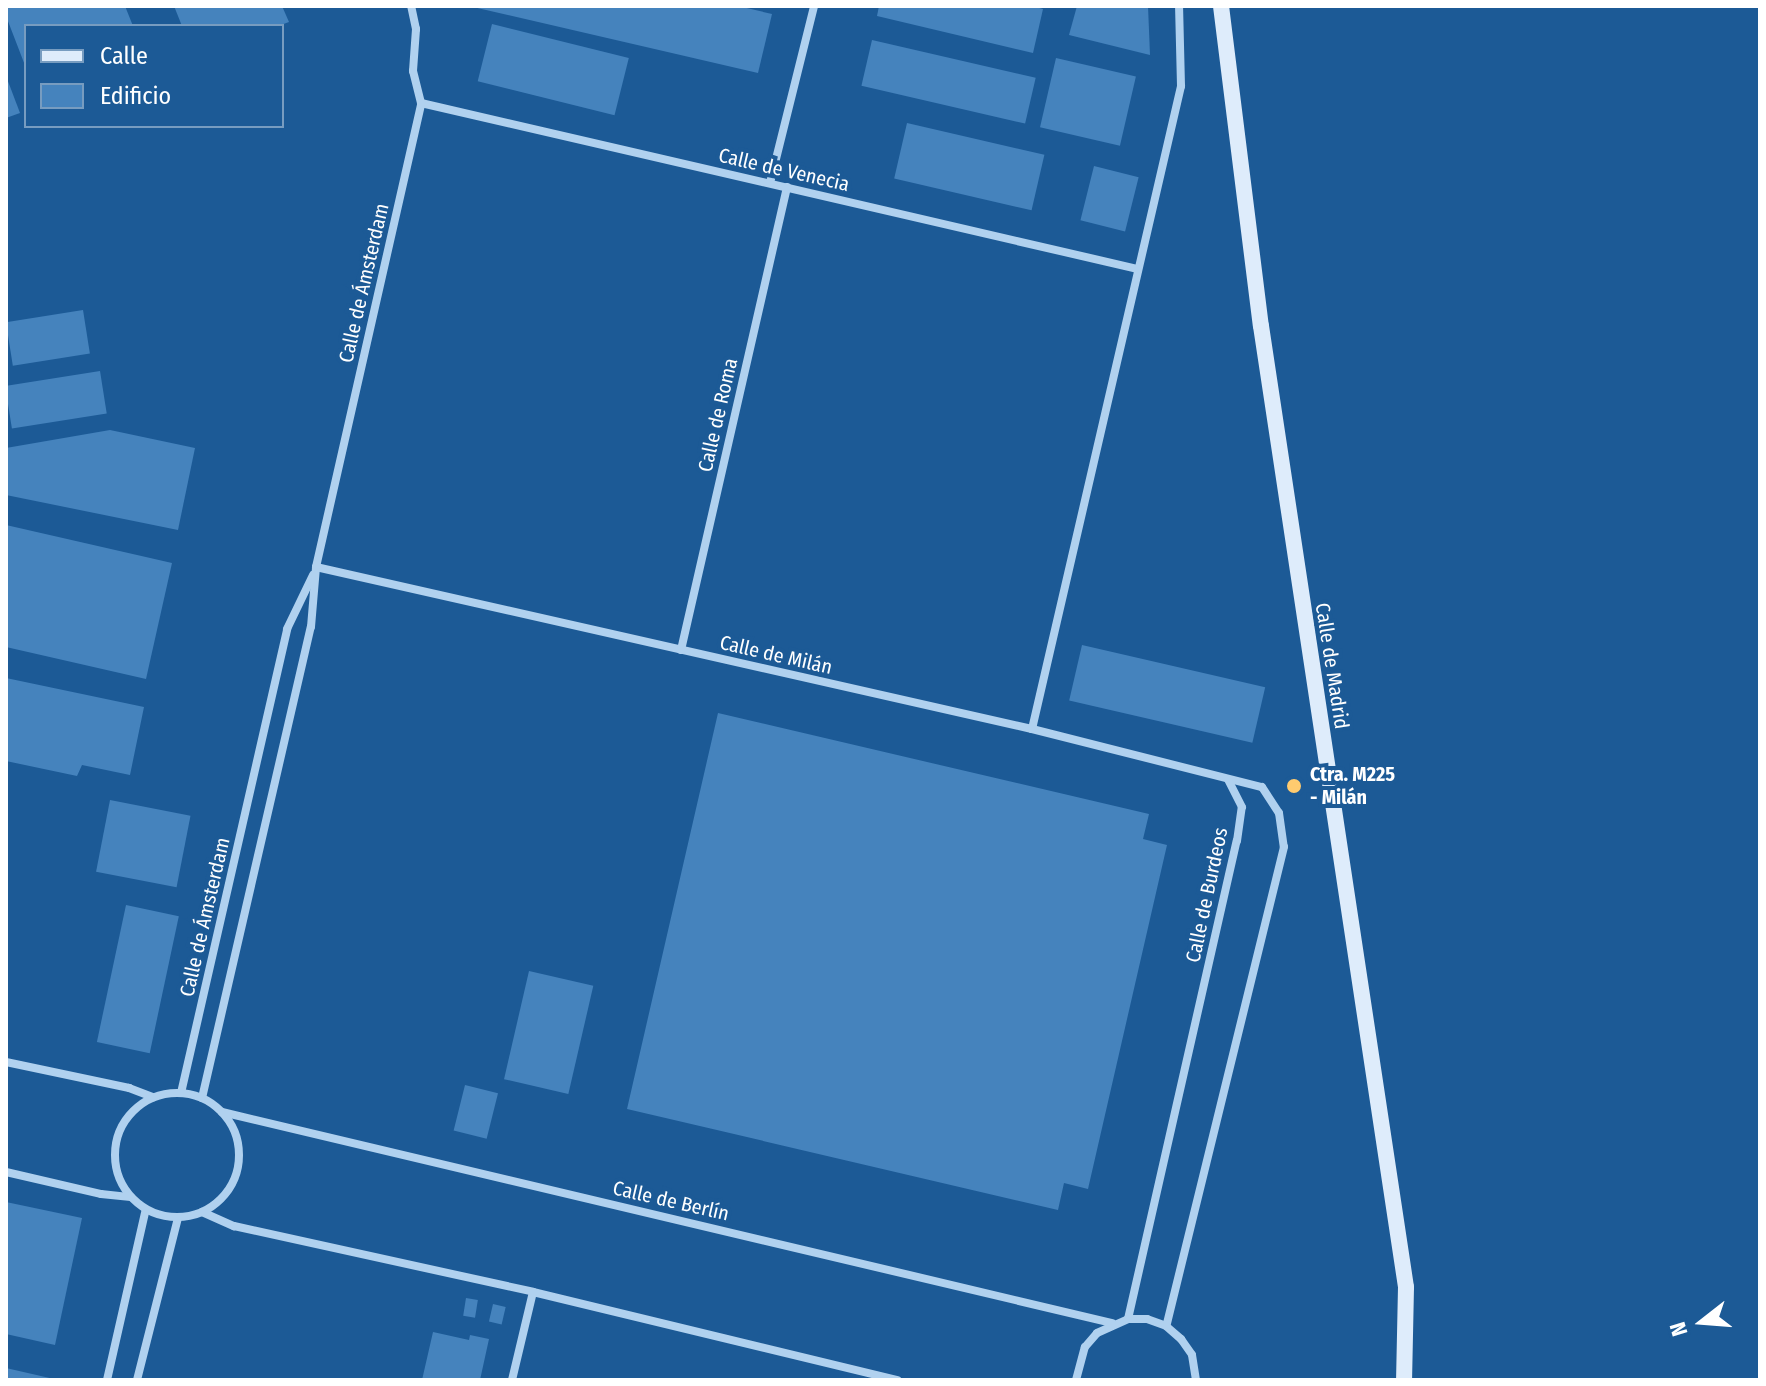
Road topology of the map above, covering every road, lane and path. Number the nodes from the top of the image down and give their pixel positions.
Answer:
1 (411, 6) edge
2 (814, 6) edge
3 (1179, 6) edge
4 (1221, 6) edge
5 (421, 103) junction
6 (770, 183) junction
7 (787, 187) junction
8 (1138, 269) junction
9 (316, 567) junction
10 (681, 650) junction
11 (1032, 729) junction
12 (1228, 780) junction
13 (6, 1062) edge
14 (181, 1093) junction
15 (153, 1097) junction
16 (202, 1098) junction
17 (222, 1112) junction
18 (6, 1172) edge
19 (131, 1197) junction
20 (146, 1209) junction
21 (202, 1212) junction
22 (178, 1218) junction
23 (533, 1292) junction
24 (1128, 1319) junction
25 (1112, 1323) junction
26 (1166, 1326) junction
27 (883, 1378) edge
28 (107, 1380) edge
29 (137, 1380) edge
30 (512, 1380) edge
31 (898, 1380) edge
32 (1076, 1380) edge
33 (1196, 1380) edge
34 (1404, 1380) edge

1 - 5 street, Calle de Ámsterdam
2 - 6 street
3 - 8 street
4 - 34 street, Calle de Madrid
5 - 6 street, Calle de Venecia
5 - 9 street, Calle de Ámsterdam
6 - 7 street, Calle de Venecia
7 - 8 street, Calle de Venecia
7 - 10 street, Calle de Roma
8 - 11 street
9 - 10 street, Calle de Milán
9 - 14 street, Calle de Ámsterdam
9 - 16 street, Calle de Ámsterdam
10 - 11 street, Calle de Milán
11 - 12 street, Calle de Milán
12 - 24 street, Calle de Burdeos
12 - 26 street
13 - 15 street
14 - 15 street
14 - 16 street
15 - 19 street
16 - 17 street
17 - 21 street
17 - 25 street, Calle de Berlín
18 - 19 street
19 - 20 street
20 - 22 street
20 - 28 street
21 - 22 street
21 - 23 street
22 - 29 street
23 - 27 street
23 - 30 street
24 - 25 street
24 - 26 street
25 - 32 street
26 - 33 street
27 - 31 street

